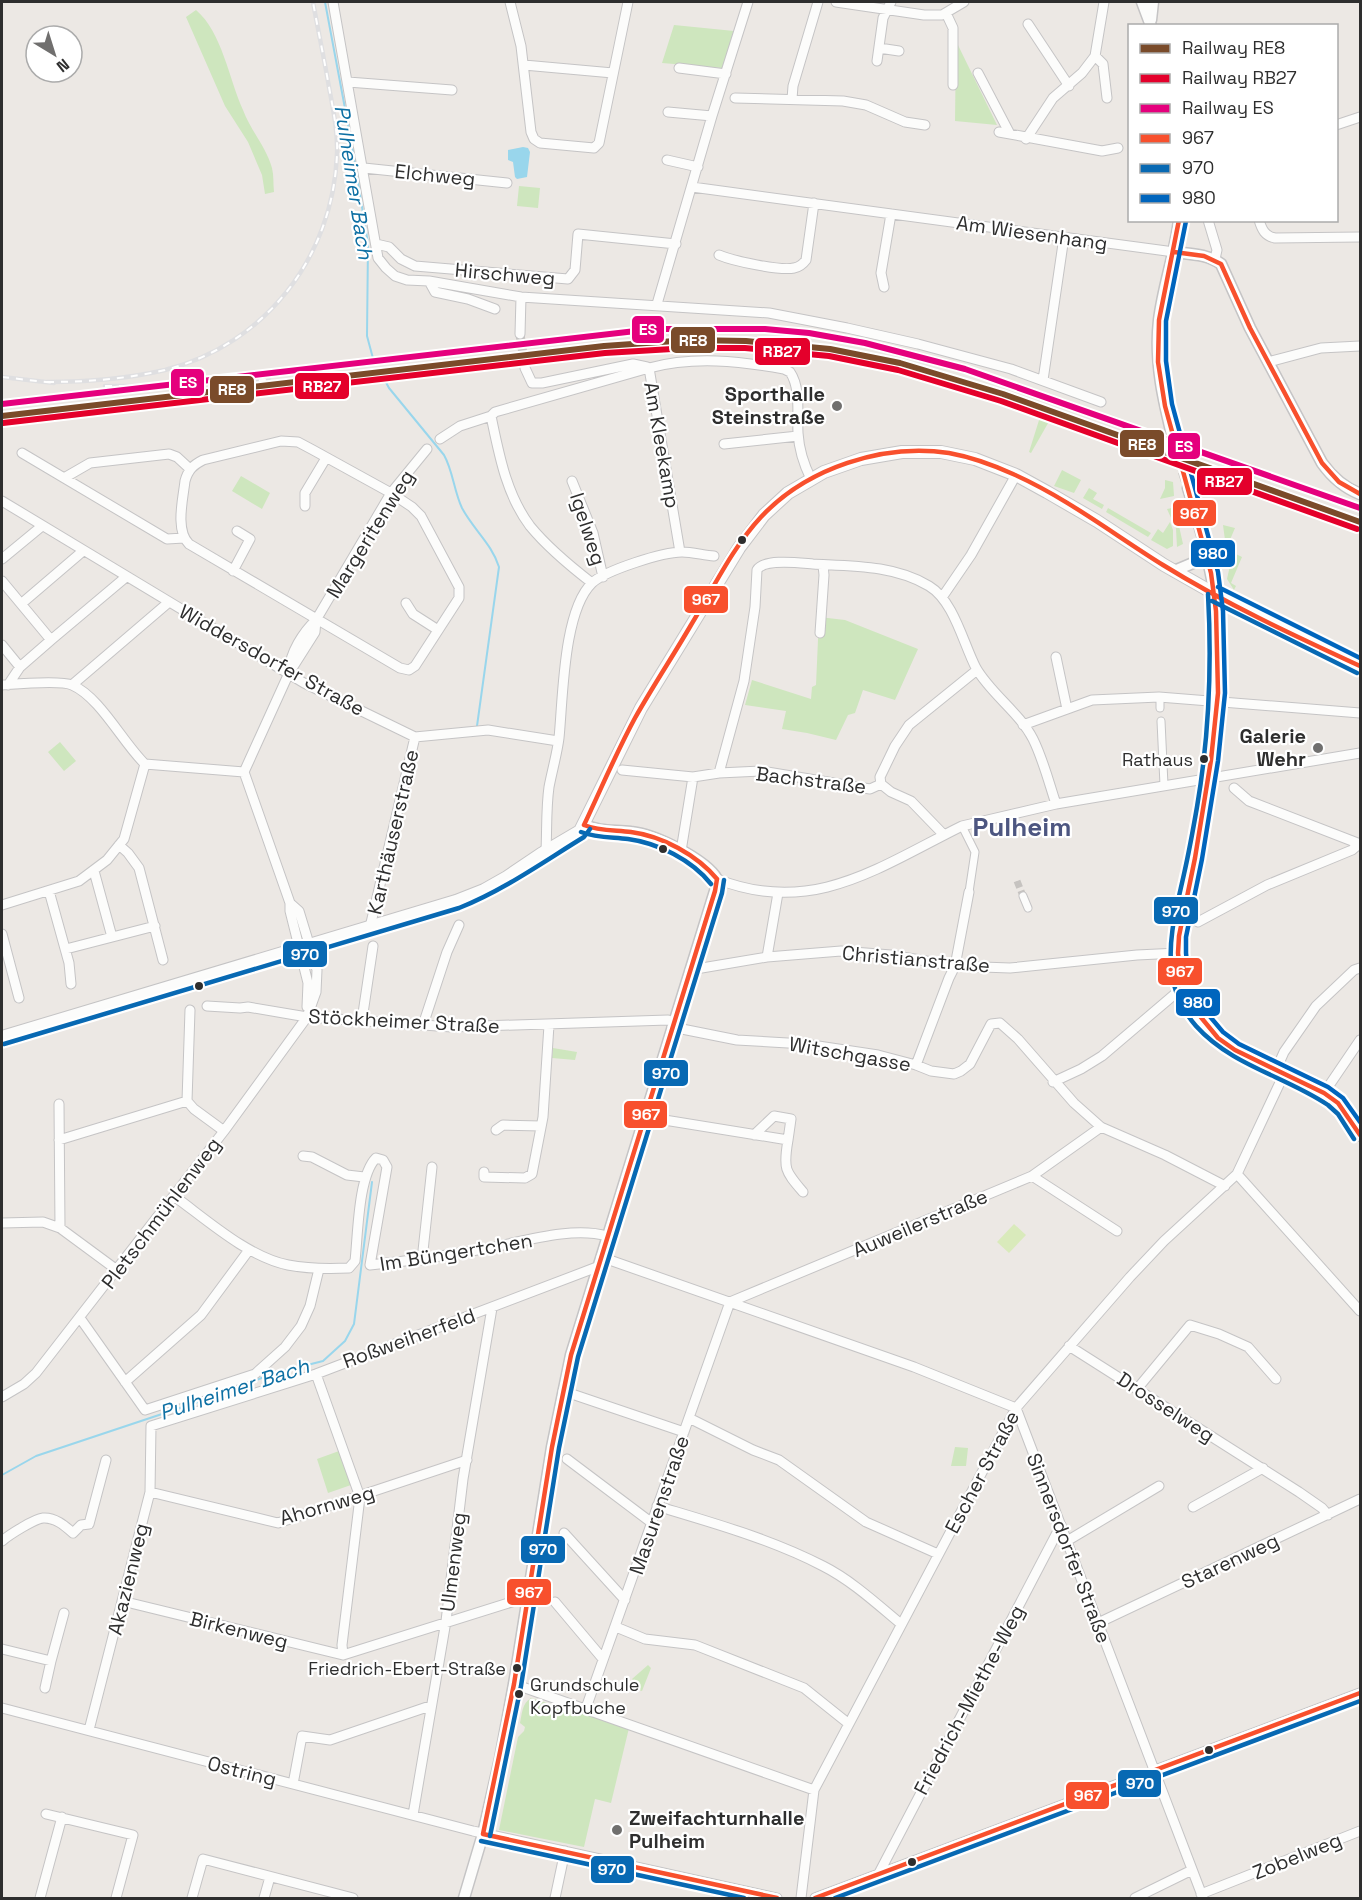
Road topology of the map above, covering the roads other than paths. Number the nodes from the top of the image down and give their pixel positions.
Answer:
1 (333, 2) edge
2 (510, 2) edge
3 (628, 2) edge
4 (748, 2) edge
5 (818, 2) edge
6 (836, 2) edge
7 (964, 2) edge
8 (1104, 2) edge
9 (1143, 2) edge
10 (1153, 2) edge
11 (889, 5) edge
12 (946, 13) junction
13 (1028, 24) dead end
14 (1151, 24) edge
15 (879, 48) junction
16 (898, 51) dead end
17 (1095, 56) junction
18 (877, 61) dead end
19 (524, 65) junction
20 (679, 68) dead end
21 (613, 73) junction
22 (978, 73) dead end
23 (726, 74) junction
24 (348, 82) junction
25 (953, 85) dead end
26 (1069, 86) junction
27 (453, 90) dead end
28 (735, 98) dead end
29 (1107, 98) dead end
30 (792, 99) junction
31 (669, 112) dead end
32 (712, 116) junction
33 (1360, 117) edge
34 (1338, 124) edge
35 (925, 125) dead end
36 (999, 132) dead end
37 (1010, 134) junction
38 (1026, 139) junction
39 (1118, 148) dead end
40 (668, 160) dead end
41 (698, 167) junction
42 (364, 168) junction
43 (507, 183) dead end
44 (692, 187) junction
45 (814, 202) junction
46 (891, 213) junction
47 (1179, 222) edge
48 (1209, 222) edge
49 (1259, 222) edge
50 (1064, 237) junction
51 (1360, 237) edge
52 (376, 244) junction
53 (676, 244) junction
54 (1174, 252) junction
55 (719, 255) dead end
56 (1215, 259) junction
57 (429, 281) junction
58 (884, 287) dead end
59 (521, 297) junction
60 (657, 304) junction
61 (495, 309) dead end
62 (520, 334) tunnel mouth
63 (1360, 346) edge
64 (1268, 362) junction
65 (525, 368) dead end
66 (649, 368) junction
67 (1043, 380) junction
68 (1101, 402) dead end
69 (491, 416) junction
70 (798, 436) junction
71 (440, 439) dead end
72 (1174, 443) tunnel mouth
73 (724, 444) dead end
74 (427, 449) dead end
75 (22, 453) dead end
76 (326, 458) junction
77 (190, 469) junction
78 (1016, 475) junction
79 (64, 477) junction
80 (811, 479) junction
81 (572, 481) dead end
82 (1188, 488) tunnel mouth
83 (391, 494) junction
84 (1360, 494) edge
85 (2, 495) edge
86 (5, 502) edge
87 (305, 506) dead end
88 (42, 526) junction
89 (237, 531) dead end
90 (184, 538) junction
91 (1205, 545) junction
92 (83, 551) junction
93 (680, 552) junction
94 (714, 556) dead end
95 (2, 560) edge
96 (823, 565) junction
97 (233, 571) junction
98 (1174, 571) junction
99 (126, 577) junction
100 (603, 577) junction
101 (2, 581) edge
102 (592, 583) junction
103 (1215, 594) junction
104 (943, 596) junction
105 (169, 602) junction
106 (406, 603) dead end
107 (21, 604) junction
108 (316, 620) junction
109 (438, 630) junction
110 (820, 633) dead end
111 (51, 640) junction
112 (2, 645) edge
113 (1056, 657) dead end
114 (1360, 666) edge
115 (20, 667) junction
116 (977, 670) junction
117 (289, 673) junction
118 (4, 685) edge
119 (72, 685) junction
120 (1160, 697) junction
121 (1217, 702) junction
122 (1160, 708) dead end
123 (1067, 709) junction
124 (1360, 713) edge
125 (1161, 721) dead end
126 (1023, 725) junction
127 (415, 737) junction
128 (558, 741) junction
129 (1360, 753) edge
130 (145, 764) junction
131 (622, 770) dead end
132 (244, 772) junction
133 (719, 773) junction
134 (693, 777) junction
135 (1208, 779) junction
136 (881, 784) junction
137 (1164, 785) junction
138 (1234, 788) dead end
139 (1056, 804) junction
140 (584, 825) junction
141 (962, 826) junction
142 (944, 835) junction
143 (1360, 844) edge
144 (119, 845) junction
145 (546, 851) junction
146 (681, 851) junction
147 (94, 871) junction
148 (717, 879) junction
149 (49, 891) junction
150 (969, 892) joint
151 (778, 893) junction
152 (1023, 896) tunnel mouth
153 (2, 905) edge
154 (1028, 908) dead end
155 (1198, 922) dead end
156 (459, 926) dead end
157 (154, 927) junction
158 (370, 927) junction
159 (2, 934) edge
160 (112, 937) junction
161 (373, 946) dead end
162 (305, 947) junction
163 (66, 950) junction
164 (1178, 953) junction
165 (767, 957) junction
166 (163, 960) dead end
167 (955, 966) junction
168 (1360, 968) edge
169 (6, 970) edge
170 (690, 970) junction
171 (71, 984) dead end
172 (1182, 988) junction
173 (19, 998) dead end
174 (207, 1006) dead end
175 (190, 1010) dead end
176 (307, 1017) junction
177 (362, 1020) junction
178 (673, 1024) junction
179 (423, 1025) junction
180 (549, 1025) junction
181 (2, 1037) edge
182 (1360, 1040) edge
183 (916, 1065) junction
184 (1280, 1072) junction
185 (1053, 1082) junction
186 (1324, 1093) junction
187 (187, 1101) junction
188 (59, 1104) dead end
189 (646, 1117) junction
190 (540, 1126) junction
191 (1101, 1127) junction
192 (496, 1130) dead end
193 (1359, 1130) edge
194 (224, 1131) junction
195 (754, 1135) junction
196 (59, 1140) junction
197 (788, 1140) junction
198 (303, 1156) dead end
199 (432, 1167) dead end
200 (484, 1172) dead end
201 (1237, 1174) junction
202 (1032, 1176) junction
203 (364, 1177) junction
204 (1225, 1186) junction
205 (803, 1192) dead end
206 (174, 1196) junction
207 (2, 1224) edge
208 (60, 1228) junction
209 (1117, 1231) dead end
210 (607, 1236) junction
211 (249, 1250) junction
212 (423, 1260) junction
213 (599, 1262) junction
214 (319, 1269) junction
215 (117, 1270) junction
216 (730, 1302) junction
217 (492, 1308) junction
218 (1360, 1311) edge
219 (80, 1318) junction
220 (1069, 1346) junction
221 (316, 1374) junction
222 (1276, 1379) dead end
223 (125, 1382) junction
224 (1137, 1389) junction
225 (563, 1391) junction
226 (2, 1397) edge
227 (1016, 1408) junction
228 (689, 1418) junction
229 (151, 1426) joint
230 (684, 1432) junction
231 (567, 1459) dead end
232 (106, 1460) dead end
233 (467, 1460) junction
234 (1263, 1468) junction
235 (1159, 1486) dead end
236 (150, 1492) junction
237 (360, 1497) junction
238 (1360, 1499) edge
239 (657, 1506) junction
240 (1193, 1507) dead end
241 (1328, 1515) junction
242 (652, 1524) junction
243 (1061, 1526) junction
244 (564, 1533) dead end
245 (2, 1541) edge
246 (1067, 1541) junction
247 (938, 1554) junction
248 (528, 1600) junction
249 (625, 1600) junction
250 (122, 1602) junction
251 (555, 1602) dead end
252 (64, 1613) dead end
253 (446, 1621) junction
254 (1098, 1623) junction
255 (901, 1624) junction
256 (616, 1627) junction
257 (2, 1649) edge
258 (343, 1655) junction
259 (603, 1659) junction
260 (51, 1661) junction
261 (514, 1684) junction
262 (45, 1688) dead end
263 (1360, 1693) edge
264 (430, 1706) junction
265 (2, 1708) edge
266 (586, 1708) junction
267 (849, 1724) junction
268 (89, 1730) junction
269 (1153, 1772) junction
270 (293, 1784) junction
271 (814, 1790) junction
272 (46, 1814) dead end
273 (413, 1815) junction
274 (62, 1817) junction
275 (1360, 1831) edge
276 (483, 1834) junction
277 (565, 1851) junction
278 (1192, 1870) junction
279 (878, 1875) junction
280 (270, 1877) junction
281 (1202, 1896) edge
282 (40, 1899) edge
283 (116, 1899) edge
284 (192, 1899) edge
285 (264, 1899) edge
286 (353, 1899) edge
287 (464, 1899) edge
288 (555, 1899) edge
289 (777, 1899) edge
290 (801, 1899) edge
291 (815, 1899) edge
292 (1135, 1899) edge

1 - 24 street, Elchweg
2 - 19 street
3 - 21 street
4 - 23 street
5 - 30 street
6 - 11 street
7 - 12 street
8 - 17 street
9 - 14 street
10 - 14 street
11 - 12 street
11 - 15 street
12 - 25 street
13 - 26 street
15 - 16 street
15 - 18 street
17 - 26 street
17 - 29 street
19 - 21 street
19 - 21 street
20 - 23 street
22 - 37 street
23 - 32 street
24 - 27 street
24 - 42 street, Elchweg
26 - 38 street
28 - 30 street
30 - 35 street
31 - 32 street
32 - 41 street
33 - 34 street
36 - 37 street
37 - 38 street
38 - 39 street
40 - 41 street
41 - 44 street
42 - 43 street, Elchweg
42 - 52 street, Elchweg
44 - 45 street, Am Wiesenhang
44 - 53 street
45 - 46 street, Am Wiesenhang
45 - 55 street
46 - 50 street, Am Wiesenhang
46 - 58 street
47 - 54 street
48 - 56 street
49 - 51 street
50 - 54 street, Am Wiesenhang
50 - 67 street
52 - 53 street, Hirschweg
52 - 57 street, Elchweg
53 - 60 street
54 - 56 street
54 - 72 street
56 - 64 street
57 - 59 street, Elchweg
57 - 61 street, Elchweg
59 - 60 street
59 - 62 street
60 - 67 street
63 - 64 street
64 - 84 street
65 - 66 street, Am Kleekamp
66 - 69 street
66 - 70 street
66 - 93 street, Am Kleekamp
67 - 68 street
69 - 71 street
69 - 102 street
70 - 73 street
70 - 80 street
74 - 83 street, Margeritenweg
75 - 79 street
76 - 77 street
76 - 83 street
76 - 87 street
77 - 79 street
77 - 90 street
78 - 80 main road
78 - 98 main road
78 - 104 street
79 - 90 street
80 - 140 main road
81 - 100 street, Igelweg
82 - 91 street
83 - 108 street, Margeritenweg
83 - 109 street
85 - 86 street, Widdersdorfer Straße
86 - 88 street, Widdersdorfer Straße
88 - 92 street, Widdersdorfer Straße
88 - 95 street
89 - 97 street
90 - 97 street
91 - 98 street
91 - 103 street
92 - 99 street, Widdersdorfer Straße
92 - 107 street
93 - 94 street
93 - 100 street
96 - 104 street
96 - 110 street
96 - 133 street
97 - 108 street
98 - 103 main road
99 - 105 street, Widdersdorfer Straße
99 - 111 street
100 - 102 street
101 - 107 street
102 - 128 street
103 - 114 street
103 - 121 main road
104 - 116 street
105 - 117 street, Widdersdorfer Straße
105 - 119 street
106 - 109 street
107 - 111 street
108 - 109 street
108 - 117 street, Margeritenweg
111 - 115 street
112 - 115 street
113 - 123 street
115 - 118 street
116 - 126 street
116 - 136 street
117 - 127 street, Widdersdorfer Straße
117 - 132 street, Margeritenweg
118 - 119 street
119 - 130 street
120 - 121 street
120 - 122 street
120 - 123 street
121 - 124 street
121 - 135 main road
123 - 126 street
125 - 137 street
126 - 139 street
127 - 128 street
127 - 158 street, Karthäuserstraße
128 - 145 street
129 - 135 street
130 - 132 street
130 - 144 street
131 - 134 street, Bachstraße
132 - 162 street
133 - 134 street, Bachstraße
133 - 136 street, Bachstraße
134 - 146 street
135 - 137 street
135 - 164 main road
136 - 142 street, Bachstraße
137 - 139 street
138 - 143 street
139 - 141 street
140 - 145 main road
140 - 146 street
141 - 142 street
141 - 150 street
142 - 151 street
143 - 155 street
144 - 147 street
144 - 157 street
145 - 158 main road
146 - 148 street
147 - 149 street
147 - 160 street
148 - 151 street
148 - 170 street
149 - 153 street
149 - 163 street
150 - 167 street
151 - 165 street
152 - 154 street
156 - 179 street
157 - 160 street
157 - 166 street
158 - 162 main road
159 - 169 street
160 - 163 street
161 - 177 street
162 - 176 street
162 - 181 main road
163 - 171 street
164 - 167 street, Christianstraße
164 - 172 main road
165 - 167 street, Christianstraße
165 - 170 street, Christianstraße
167 - 183 street
168 - 184 street, Escher Straße
169 - 173 street
170 - 178 street
172 - 184 main road
172 - 185 street
174 - 176 street, Stöckheimer Straße
175 - 187 street
176 - 177 street, Stöckheimer Straße
176 - 194 street, Pletschmühlenweg
177 - 179 street, Stöckheimer Straße
178 - 180 street, Stöckheimer Straße
178 - 183 street, Witschgasse
178 - 189 street
179 - 180 street, Stöckheimer Straße
180 - 190 street
182 - 186 street
183 - 185 street, Witschgasse
184 - 186 main road
184 - 201 street, Escher Straße
185 - 191 street
186 - 193 main road
187 - 194 street
187 - 196 street
188 - 196 street
189 - 195 street
189 - 210 street
190 - 192 street
190 - 200 street
191 - 202 street, Auweilerstraße
191 - 204 street
194 - 206 street, Pletschmühlenweg
195 - 197 street
195 - 197 street
196 - 208 street
197 - 205 street
198 - 203 street
199 - 212 street
201 - 204 street, Escher Straße
201 - 218 street
202 - 209 street
202 - 216 street, Auweilerstraße
203 - 212 street, Im Büngertchen
203 - 214 street, Im Büngertchen
204 - 220 street, Escher Straße
206 - 211 street, Im Büngertchen
206 - 215 street, Pletschmühlenweg
207 - 208 street
208 - 215 street
210 - 212 street, Im Büngertchen
210 - 213 street
211 - 214 street, Im Büngertchen
211 - 223 street
213 - 216 street
213 - 217 street, Roßweiherfeld
213 - 225 street
214 - 223 street
215 - 219 street, Pletschmühlenweg
216 - 227 street
216 - 228 street, Masurenstraße
217 - 221 street, Roßweiherfeld
217 - 233 street, Ulmenweg
219 - 223 street
219 - 226 street, Pletschmühlenweg
220 - 224 street, Drosselweg
220 - 227 street, Escher Straße
221 - 229 street, Roßweiherfeld
221 - 237 street
222 - 224 street
224 - 234 street, Drosselweg
225 - 230 street
225 - 248 street
227 - 243 street, Sinnersdorfer Straße
227 - 247 street, Escher Straße
228 - 230 street, Masurenstraße
228 - 247 street
229 - 236 street, Akazienweg
230 - 239 street, Masurenstraße
231 - 242 street
232 - 245 street
233 - 237 street, Ahornweg
233 - 253 street, Ulmenweg
234 - 240 street
234 - 241 street, Drosselweg
235 - 246 street
236 - 237 street, Ahornweg
236 - 250 street, Akazienweg
237 - 258 street
238 - 241 street, Starenweg
239 - 242 street, Masurenstraße
239 - 255 street
241 - 254 street, Starenweg
242 - 249 street, Masurenstraße
243 - 246 street, Sinnersdorfer Straße
243 - 279 street, Friedrich-Miethe-Weg
244 - 249 street
246 - 254 street, Sinnersdorfer Straße
247 - 255 street, Escher Straße
248 - 253 street
248 - 261 street
249 - 256 street, Masurenstraße
250 - 258 street, Birkenweg
250 - 268 street, Akazienweg
251 - 259 street
252 - 260 street
253 - 258 street
253 - 264 street, Ulmenweg
254 - 269 street, Sinnersdorfer Straße
255 - 267 street, Escher Straße
256 - 259 street, Masurenstraße
256 - 267 street
257 - 260 street
259 - 266 street, Masurenstraße
260 - 262 street
261 - 266 street
261 - 276 street
263 - 269 street
264 - 270 street
264 - 273 street, Ulmenweg
265 - 268 street, Ostring
266 - 271 street
267 - 271 street, Escher Straße
268 - 270 street, Ostring
269 - 278 street, Sinnersdorfer Straße
269 - 279 street
270 - 273 street, Ostring
271 - 290 street, Escher Straße
272 - 274 street
273 - 276 street, Ostring
274 - 282 street
274 - 283 street
275 - 281 street, Zobelweg
276 - 277 street, Ostring
276 - 287 street
277 - 288 street
277 - 289 street, Ostring
278 - 281 street, Sinnersdorfer Straße
278 - 292 street
279 - 291 street
280 - 284 street
280 - 285 street
280 - 286 street

